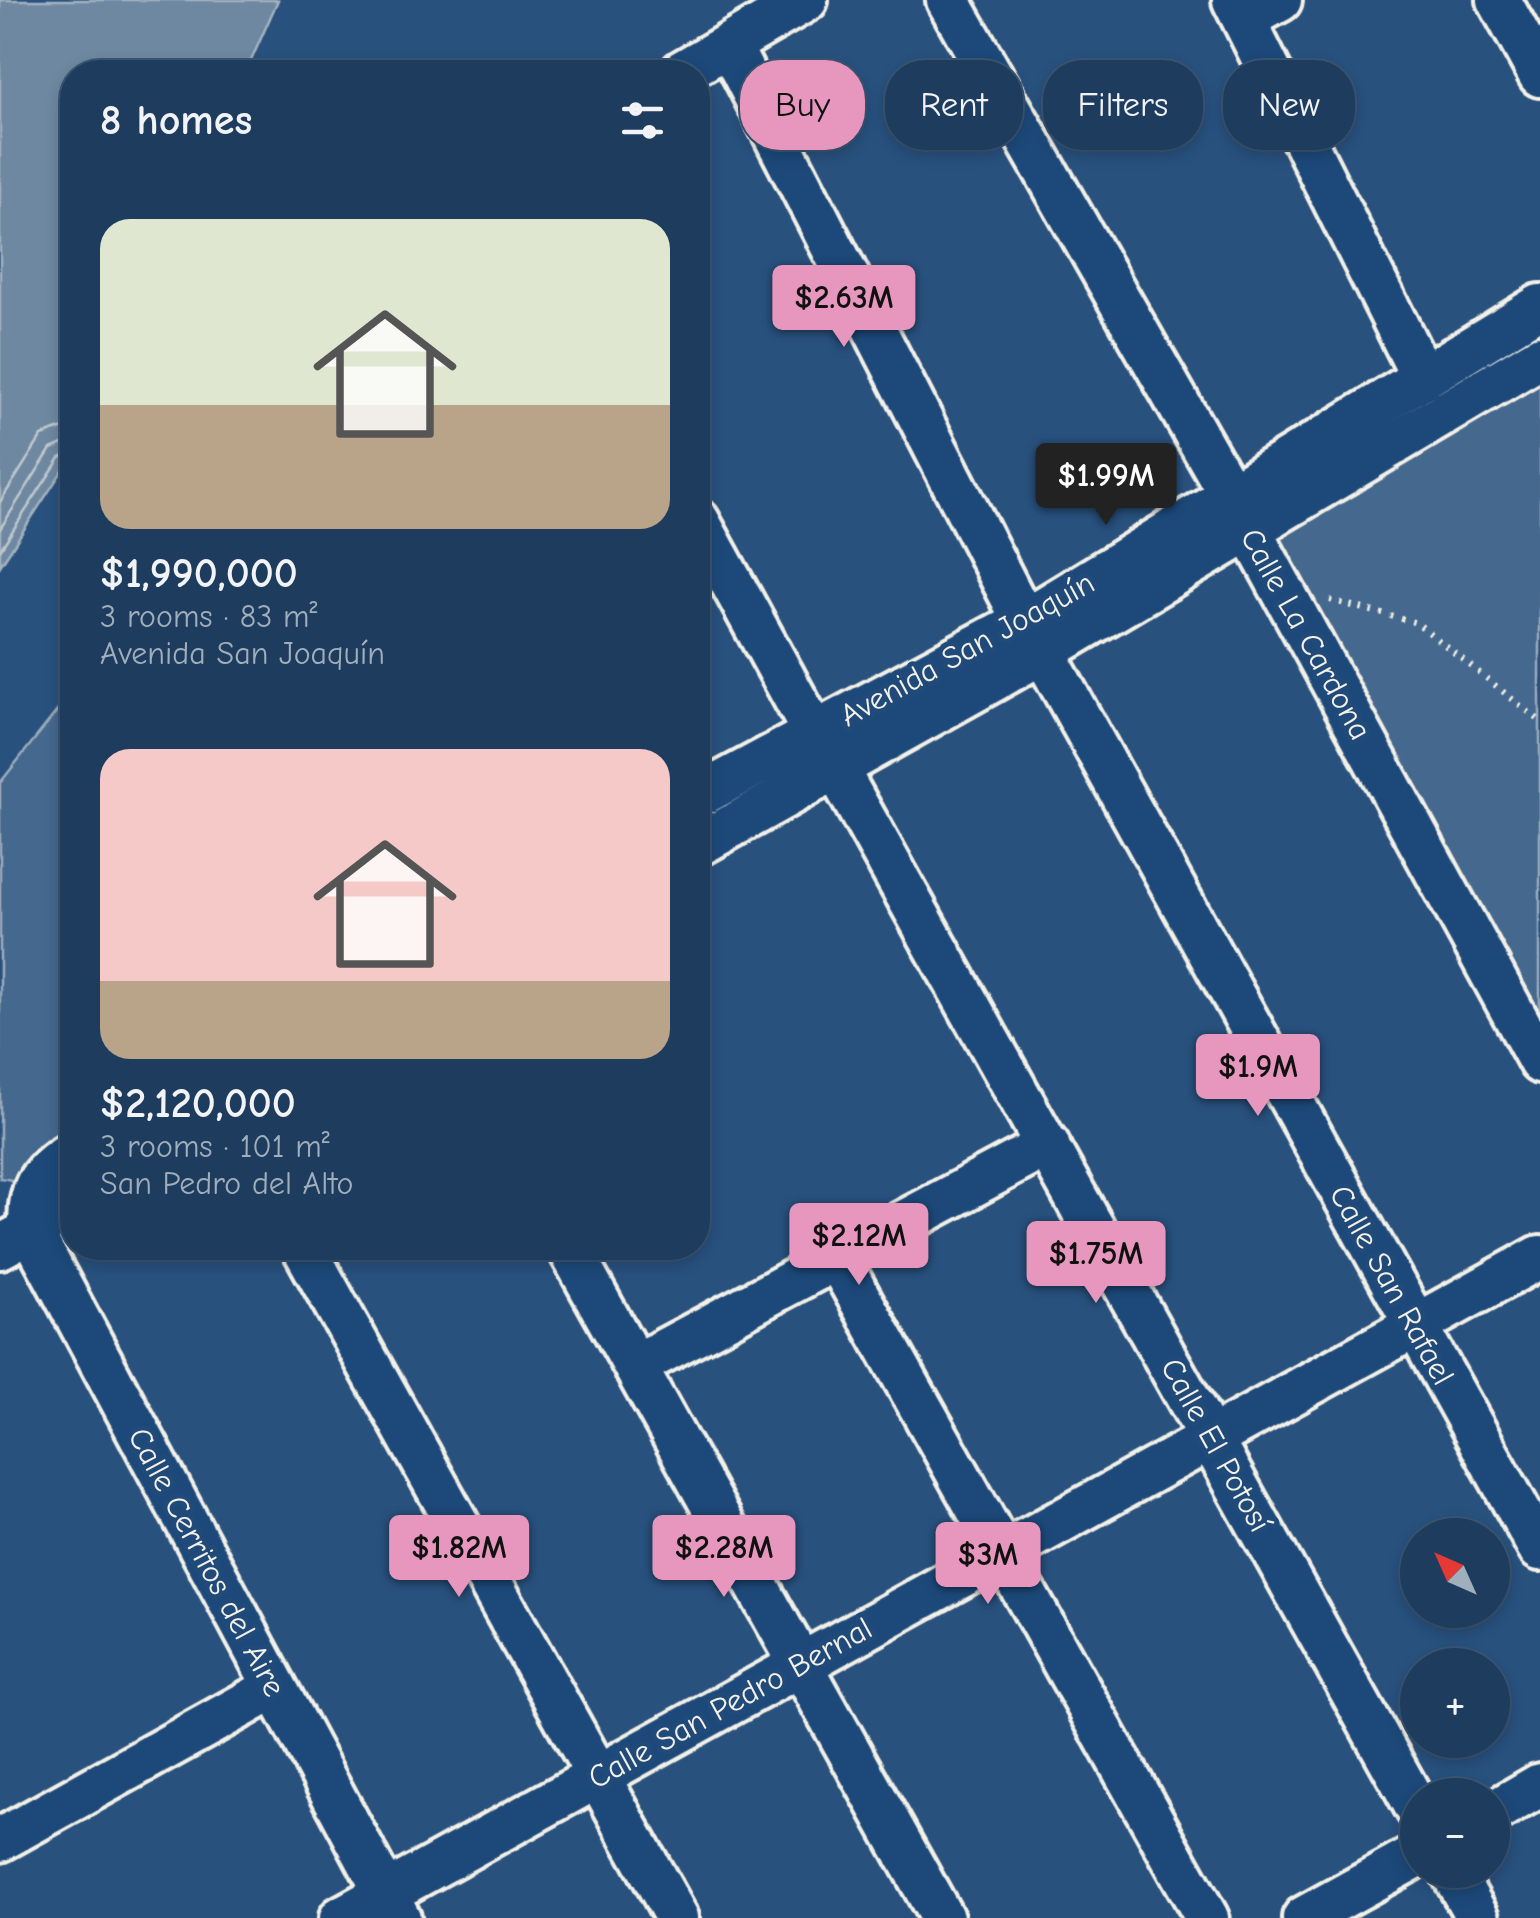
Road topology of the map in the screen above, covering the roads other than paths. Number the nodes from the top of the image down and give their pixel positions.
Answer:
1 (806, 0) edge
2 (948, 0) edge
3 (1499, 0) edge
4 (1253, 6) edge
5 (729, 45) junction
6 (703, 60) edge
7 (1540, 76) edge
8 (1540, 306) edge
9 (1540, 357) edge
10 (1423, 378) junction
11 (1230, 494) junction
12 (1250, 533) junction
13 (710, 542) edge
14 (1034, 637) junction
15 (826, 751) junction
16 (710, 792) edge
17 (710, 835) edge
18 (1540, 1062) edge
19 (1048, 1145) junction
20 (60, 1160) edge
21 (60, 1212) edge
22 (20, 1226) edge
23 (837, 1258) junction
24 (1540, 1258) edge
25 (311, 1260) edge
26 (576, 1260) edge
27 (1414, 1324) junction
28 (635, 1366) junction
29 (1212, 1438) junction
30 (1540, 1549) edge
31 (999, 1554) junction
32 (801, 1664) junction
33 (274, 1688) junction
34 (598, 1775) junction
35 (1400, 1778) edge
36 (1540, 1786) edge
37 (1510, 1802) edge
38 (0, 1840) edge
39 (1400, 1865) edge
40 (1461, 1888) edge
41 (392, 1905) edge
42 (341, 1918) edge
43 (678, 1918) edge
44 (942, 1918) edge
45 (1207, 1918) edge
46 (1304, 1918) edge
47 (1478, 1918) edge

1 - 5 street
2 - 11 street, Calle La Cardona
3 - 7 street
4 - 10 street
5 - 6 street
5 - 14 street, Calle San Rafael
8 - 10 street, Avenida San Joaquín
9 - 12 street, Avenida San Joaquín
10 - 11 street, Avenida San Joaquín
11 - 12 street, Calle La Cardona
11 - 14 street, Avenida San Joaquín
12 - 14 street, Avenida San Joaquín
12 - 18 street, Calle La Cardona
13 - 15 street, Calle El Potosí
14 - 15 street, Avenida San Joaquín
14 - 27 street, Calle San Rafael
15 - 16 street, Avenida San Joaquín
15 - 17 street, Avenida San Joaquín
15 - 19 street, Calle El Potosí
19 - 23 street
19 - 29 street, Calle El Potosí
20 - 22 street
21 - 22 street
22 - 33 street, Calle Cerritos del Aire
23 - 28 street
23 - 31 street
24 - 27 street, Calle San Pedro Bernal
25 - 34 street
26 - 28 street
27 - 29 street, Calle San Pedro Bernal
27 - 30 street, Calle San Rafael
28 - 32 street
29 - 31 street, Calle San Pedro Bernal
29 - 35 street, Calle El Potosí
31 - 32 street, Calle San Pedro Bernal
31 - 45 street
32 - 34 street, Calle San Pedro Bernal
32 - 44 street
33 - 38 street
33 - 41 street, Calle Cerritos del Aire
34 - 41 street, Calle San Pedro Bernal
34 - 43 street
36 - 37 street
39 - 46 street
40 - 47 street
41 - 42 street, Calle San Pedro Bernal

